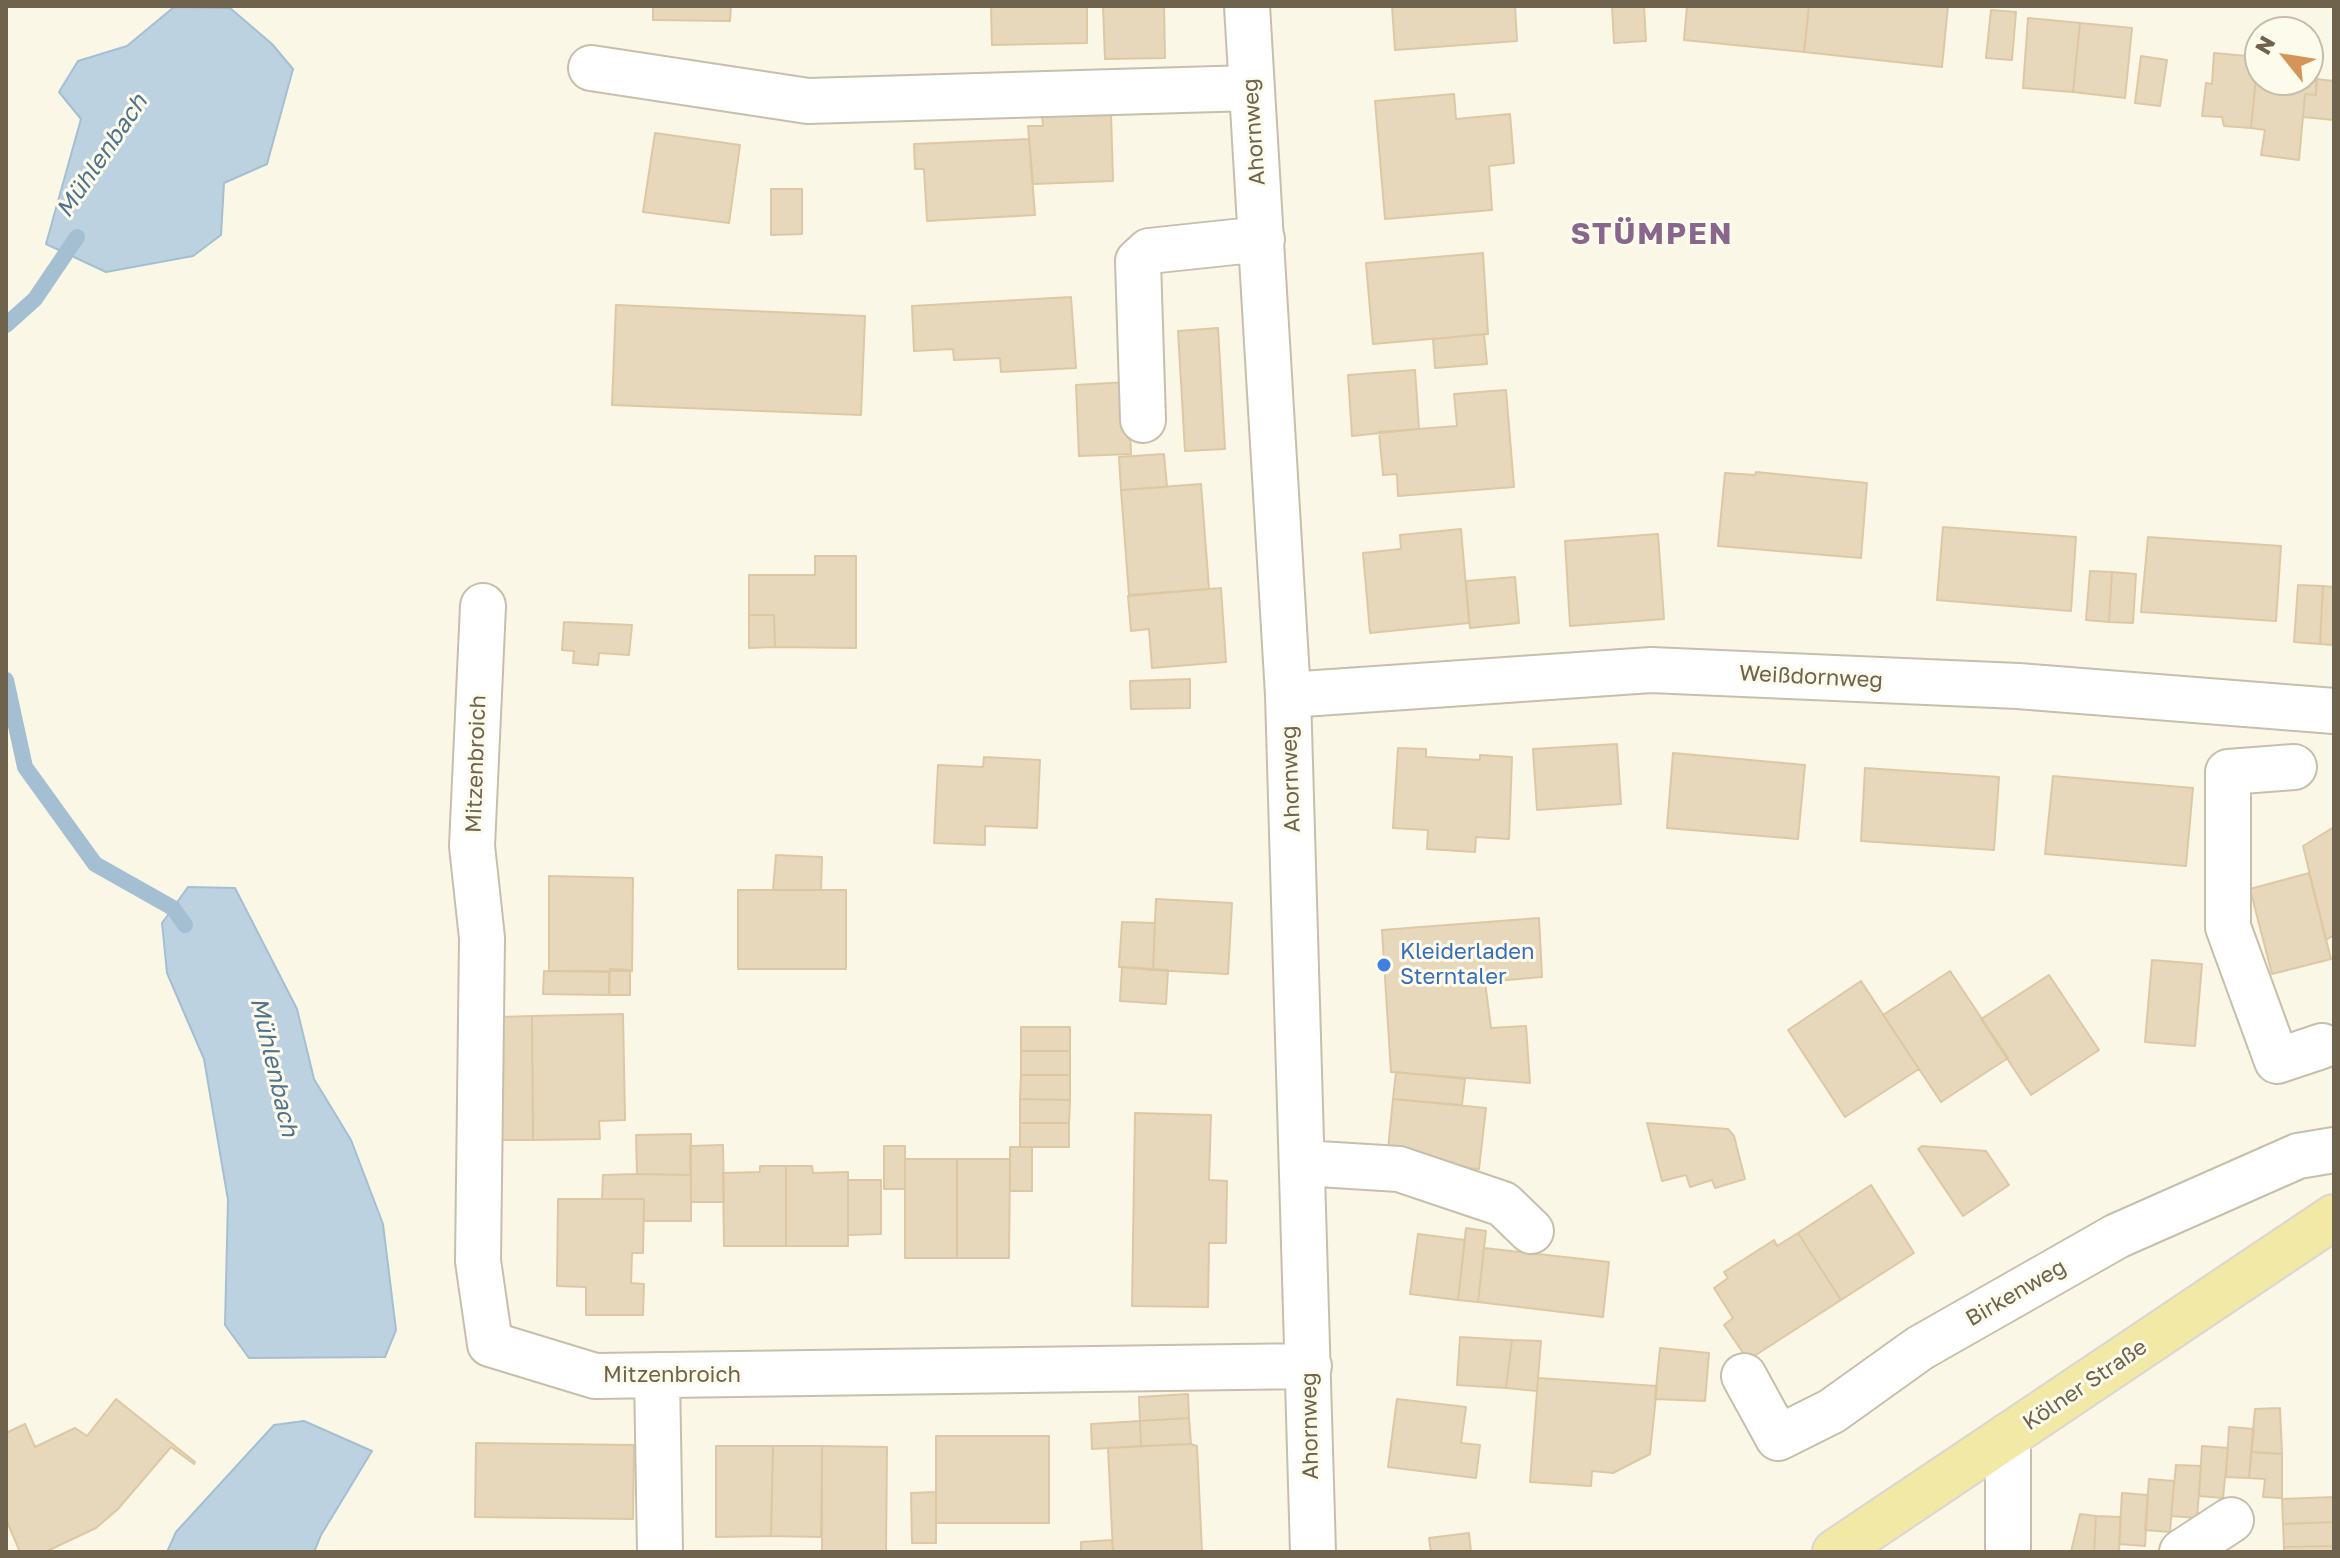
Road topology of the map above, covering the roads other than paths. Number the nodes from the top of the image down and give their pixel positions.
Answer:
1 (1247, 6) edge
2 (591, 68) dead end
3 (1251, 88) junction
4 (1262, 239) junction
5 (1143, 420) dead end
6 (483, 606) dead end
7 (1288, 695) junction
8 (2334, 711) edge
9 (2294, 767) dead end
10 (2330, 1052) edge
11 (2334, 1150) edge
12 (1303, 1163) junction
13 (2334, 1217) edge
14 (1531, 1231) dead end
15 (1309, 1366) junction
16 (657, 1375) junction
17 (1744, 1376) dead end
18 (2008, 1436) junction
19 (2231, 1520) dead end
20 (660, 1552) edge
21 (1313, 1552) edge
22 (1835, 1552) edge
23 (2008, 1552) edge
24 (2182, 1552) edge

1 - 3 street, Ahornweg
2 - 3 street
3 - 4 street, Ahornweg
4 - 5 street
4 - 7 street, Ahornweg
6 - 16 street, Mitzenbroich
7 - 8 street, Weißdornweg
7 - 12 street, Ahornweg
9 - 10 street
11 - 17 street, Birkenweg
12 - 14 street
12 - 15 street, Ahornweg
13 - 18 main road, Kölner Straße
15 - 16 street, Mitzenbroich
15 - 21 street, Ahornweg
16 - 20 street
18 - 22 main road, Kölner Straße
18 - 23 street
19 - 24 street

